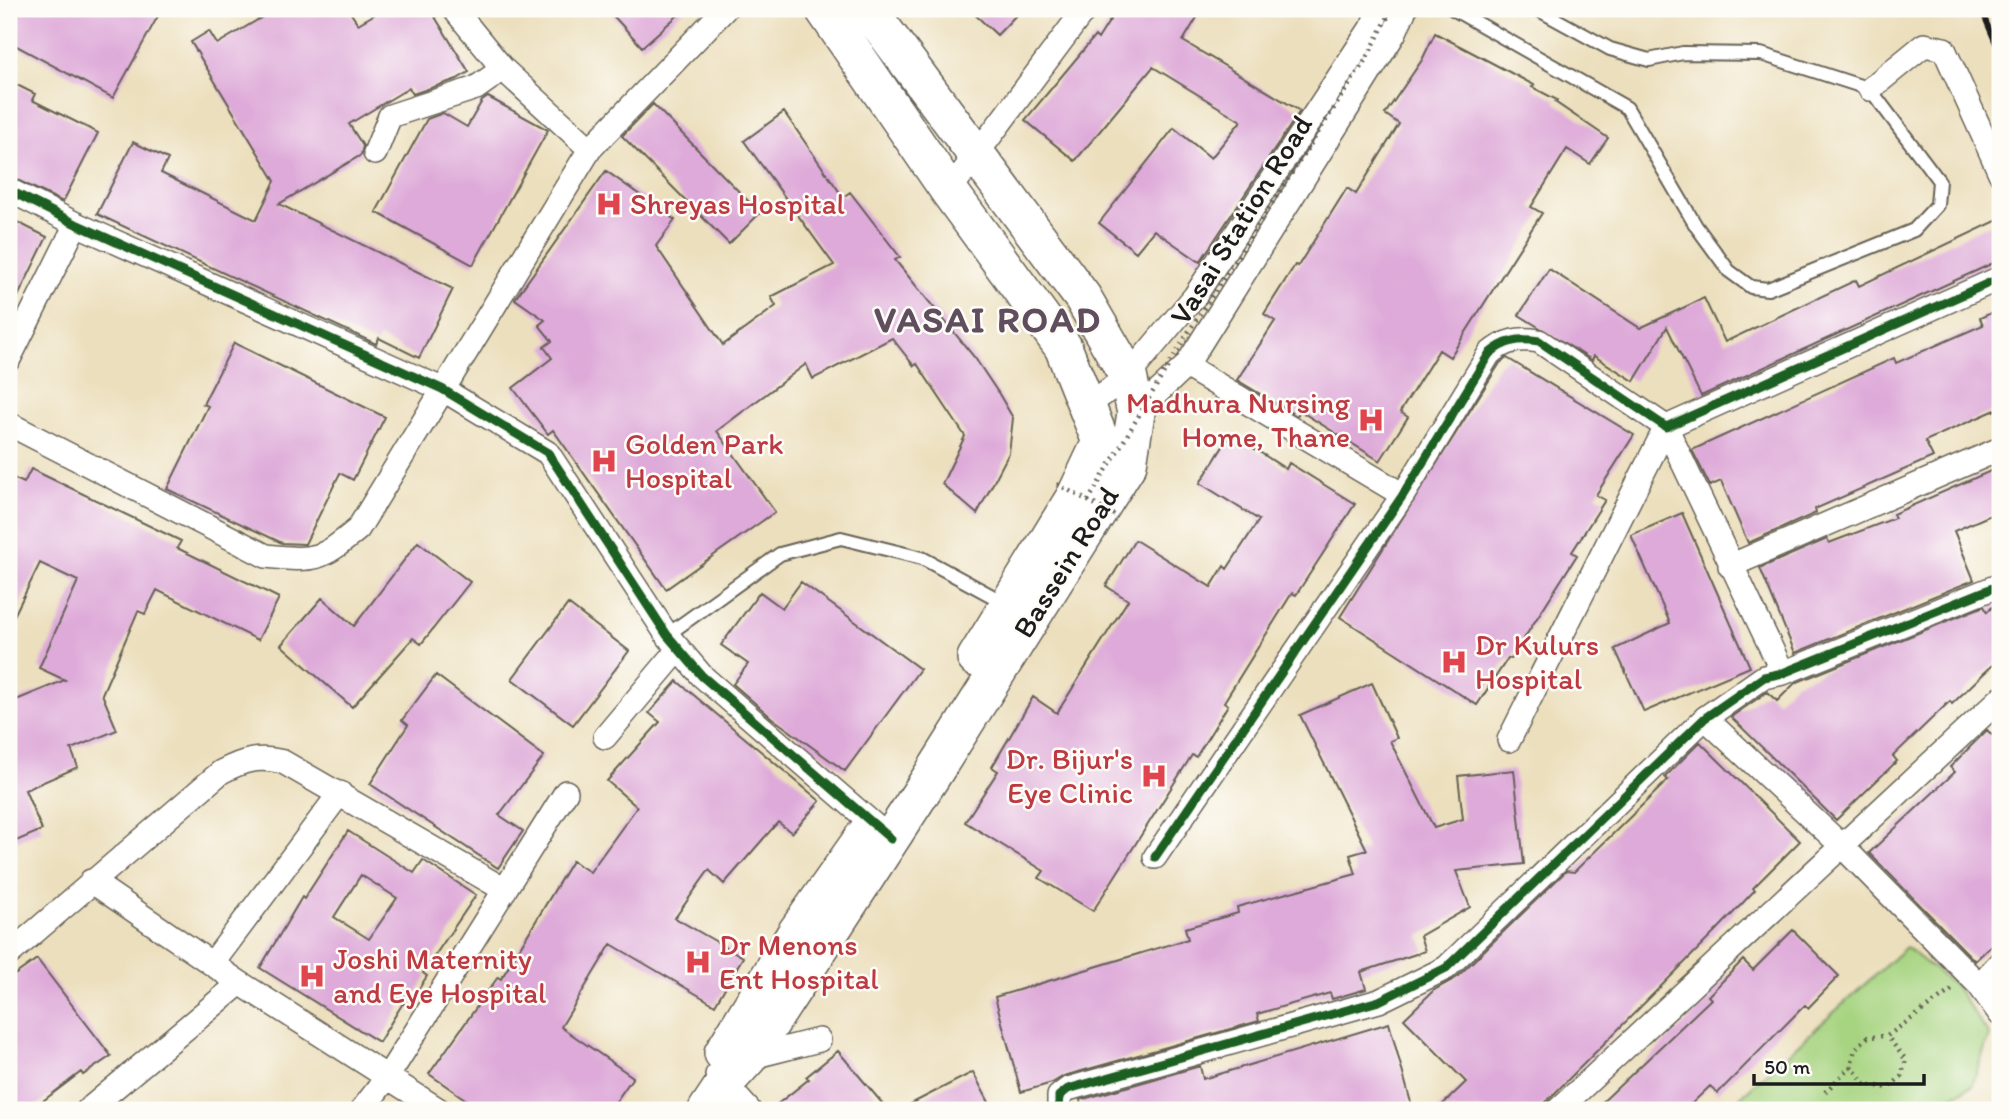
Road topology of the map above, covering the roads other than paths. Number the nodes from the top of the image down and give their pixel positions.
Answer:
1 (454, 9) edge
2 (725, 9) edge
3 (824, 9) edge
4 (868, 9) edge
5 (1085, 9) edge
6 (1378, 9) edge
7 (1405, 9) edge
8 (1453, 9) edge
9 (1537, 9) edge
10 (503, 69) junction
11 (1870, 89) junction
12 (590, 149) junction
13 (375, 153) dead end
14 (976, 153) junction
15 (2000, 173) edge
16 (9, 190) edge
17 (949, 191) junction
18 (76, 224) junction
19 (2000, 278) edge
20 (9, 359) edge
21 (1186, 366) junction
22 (1128, 376) junction
23 (442, 389) junction
24 (1087, 406) junction
25 (1136, 413) junction
26 (9, 424) edge
27 (1666, 428) junction
28 (1101, 442) junction
29 (2000, 449) edge
30 (1403, 495) junction
31 (1730, 566) junction
32 (2000, 585) edge
33 (1009, 604) junction
34 (673, 642) junction
35 (1783, 673) junction
36 (2000, 699) edge
37 (1705, 718) junction
38 (606, 737) dead end
39 (1508, 740) dead end
40 (566, 792) dead end
41 (340, 793) junction
42 (881, 832) junction
43 (1842, 846) junction
44 (1154, 858) dead end
45 (92, 881) junction
46 (505, 890) junction
47 (9, 954) edge
48 (2000, 963) edge
49 (212, 964) junction
50 (1975, 981) junction
51 (240, 983) junction
52 (2000, 1014) edge
53 (819, 1040) dead end
54 (388, 1076) junction
55 (723, 1081) edge
56 (88, 1110) edge
57 (362, 1110) edge
58 (439, 1110) edge
59 (687, 1110) edge
60 (749, 1110) edge
61 (1059, 1110) edge
62 (1558, 1110) edge

1 - 10 street
2 - 12 street
3 - 17 main road, Bassein Road
4 - 14 main road, Bassein Road
5 - 14 street
6 - 22 street
7 - 21 street, Vasai Station Road
8 - 11 lane
9 - 11 lane
10 - 12 street
10 - 13 street
11 - 15 street
12 - 23 street
14 - 17 street
14 - 22 main road, Bassein Road
16 - 18 street
17 - 24 main road, Bassein Road
18 - 20 street
18 - 23 street
19 - 27 street
21 - 25 street, Vasai Station Road
21 - 30 street
22 - 24 street
22 - 25 main road, Bassein Road
23 - 26 street
23 - 34 street
24 - 28 main road, Bassein Road
25 - 28 street, Vasai Station Road
25 - 42 main road, Bassein Road
27 - 30 street
27 - 31 street
27 - 39 street
28 - 33 main road, Bassein Road
29 - 31 street
30 - 44 street
31 - 35 street
32 - 35 street
33 - 34 lane
33 - 42 main road, Bassein Road
34 - 38 street
34 - 42 street
35 - 37 street
36 - 43 street
37 - 43 street
37 - 61 street
40 - 46 street
41 - 45 street
41 - 46 street
41 - 49 street
42 - 55 main road, Bassein Road
43 - 50 street
43 - 62 street
45 - 47 street
45 - 49 street
46 - 54 street
48 - 50 street
49 - 51 street
50 - 52 street
51 - 54 street
51 - 56 street
53 - 55 street
54 - 57 street
54 - 58 street
55 - 59 main road, Bassein Road
55 - 60 street

